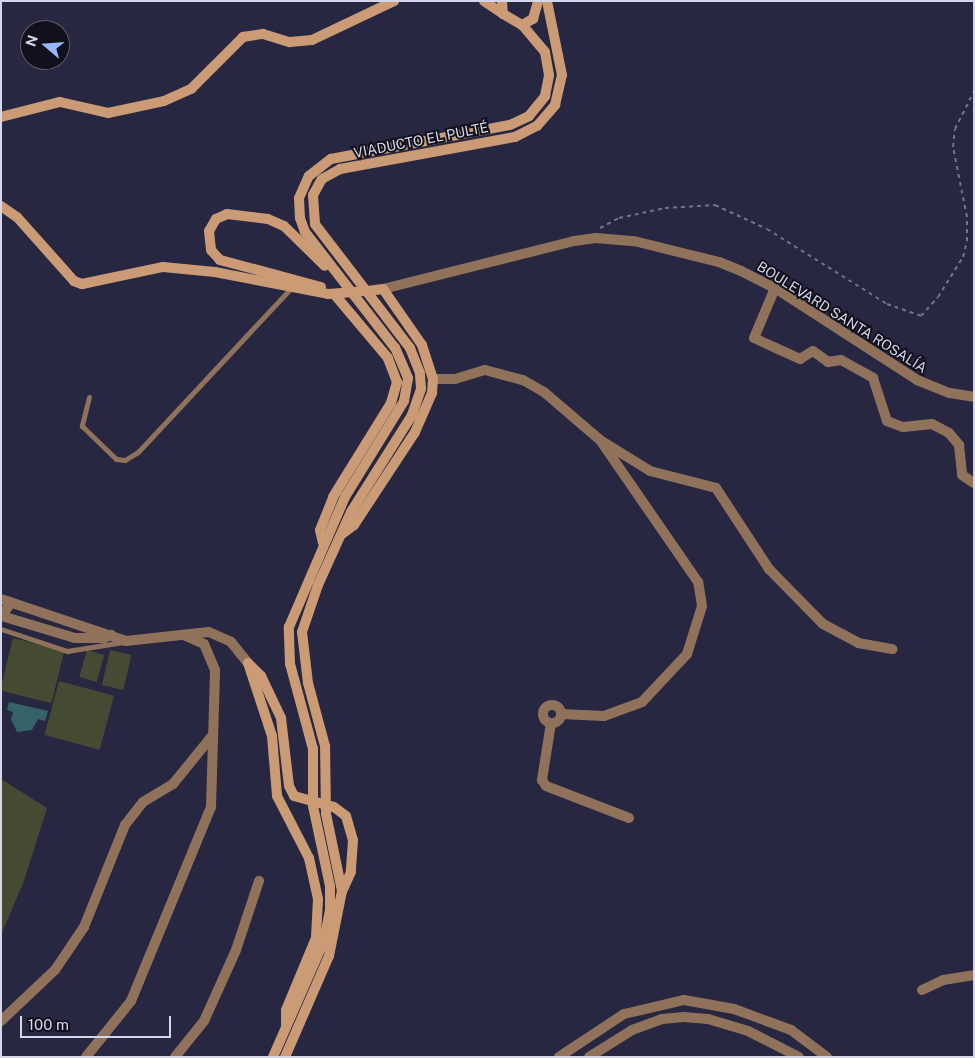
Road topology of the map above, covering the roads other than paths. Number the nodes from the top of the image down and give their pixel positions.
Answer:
1 (394, 1) edge
2 (484, 1) edge
3 (502, 1) edge
4 (538, 1) edge
5 (547, 1) edge
6 (503, 14) junction
7 (522, 25) junction
8 (1, 117) edge
9 (1, 206) edge
10 (332, 270) junction
11 (291, 288) junction
12 (775, 288) junction
13 (379, 290) junction
14 (338, 294) junction
15 (433, 379) junction
16 (89, 397) dead end
17 (974, 397) edge
18 (600, 440) junction
19 (974, 482) edge
20 (340, 536) junction
21 (323, 543) junction
22 (6, 601) edge
23 (3, 619) edge
24 (1, 629) edge
25 (111, 635) junction
26 (186, 636) junction
27 (126, 641) junction
28 (892, 648) dead end
29 (248, 663) junction
30 (561, 714) junction
31 (551, 723) junction
32 (212, 736) junction
33 (629, 818) dead end
34 (259, 881) dead end
35 (342, 890) junction
36 (974, 975) edge
37 (922, 990) dead end
38 (1, 1021) edge
39 (286, 1030) junction
40 (86, 1057) edge
41 (175, 1057) edge
42 (273, 1057) edge
43 (285, 1057) edge
44 (559, 1057) edge
45 (589, 1057) edge
46 (799, 1057) edge
47 (827, 1057) edge

1 - 8 main road
2 - 6 main road, VIADUCTO EL PULTÉ
3 - 6 main road
4 - 7 main road
5 - 20 main road, VIADUCTO EL PULTÉ
6 - 7 main road, VIADUCTO EL PULTÉ
7 - 10 main road, VIADUCTO EL PULTÉ
9 - 11 main road
10 - 14 main road
10 - 21 main road, VIADUCTO EL PULTÉ
11 - 14 main road
11 - 16 lane
12 - 13 street, BOULEVARD SANTA ROSALÍA
12 - 17 street, BOULEVARD SANTA ROSALÍA
12 - 19 street
13 - 14 main road, bridge
13 - 15 main road
14 - 21 main road
15 - 18 street
15 - 20 main road
18 - 28 street
18 - 30 street
20 - 35 main road
21 - 39 main road, VIADUCTO EL PULTÉ
22 - 23 street
22 - 25 street
23 - 25 street
24 - 27 lane
25 - 27 street
26 - 27 street
26 - 29 street
26 - 32 street
29 - 35 main road, bridge
29 - 39 main road
30 - 31 street
30 - 31 street
31 - 33 street
32 - 38 street
32 - 40 street
34 - 41 street
35 - 43 main road
36 - 37 street
39 - 42 main road, VIADUCTO EL PULTÉ
44 - 47 street
45 - 46 street

